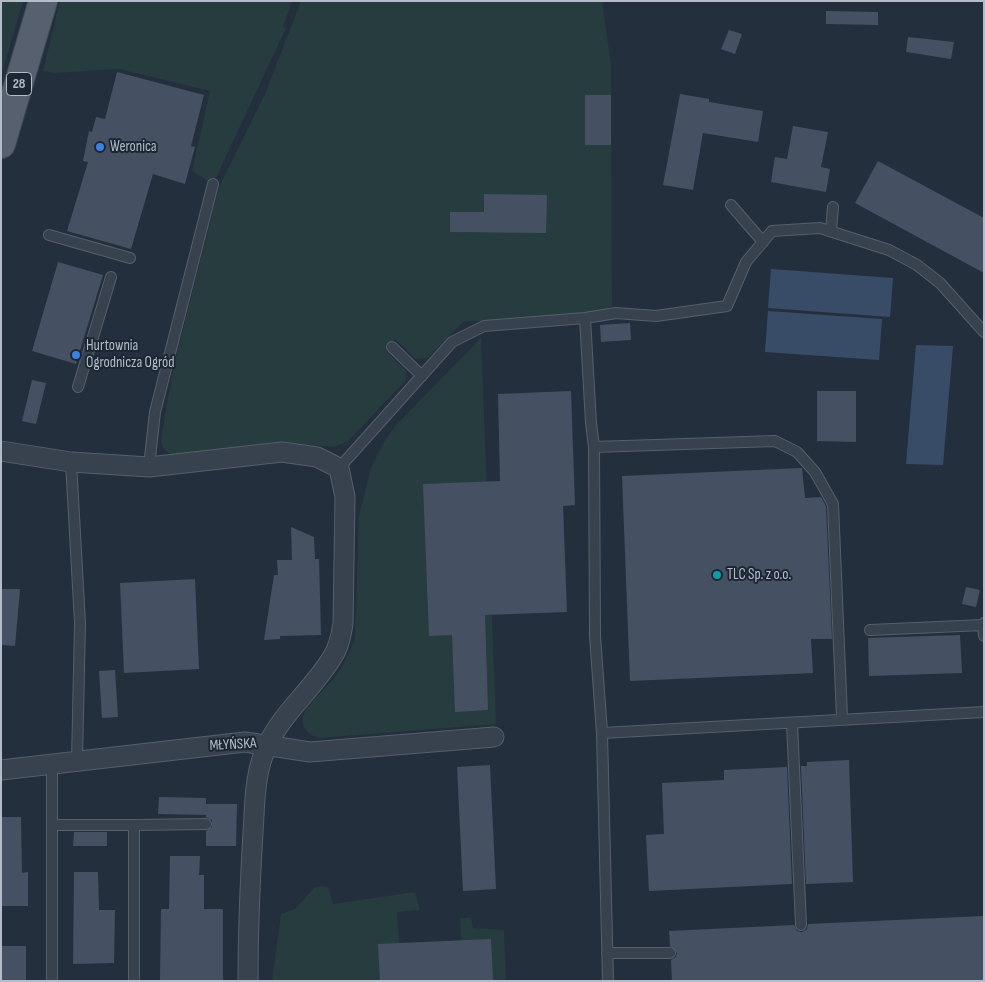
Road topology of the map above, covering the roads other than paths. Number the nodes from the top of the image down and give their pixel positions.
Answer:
1 (43, 1) edge
2 (1, 144) edge
3 (213, 184) dead end
4 (731, 206) dead end
5 (833, 207) dead end
6 (831, 231) junction
7 (49, 235) dead end
8 (763, 242) junction
9 (130, 258) dead end
10 (111, 277) dead end
11 (585, 318) junction
12 (984, 332) edge
13 (392, 347) dead end
14 (422, 376) junction
15 (78, 387) dead end
16 (594, 447) junction
17 (4, 453) edge
18 (71, 462) junction
19 (149, 467) junction
20 (339, 468) junction
21 (983, 624) edge
22 (870, 630) dead end
23 (984, 636) edge
24 (984, 712) edge
25 (842, 718) junction
26 (792, 722) junction
27 (602, 733) junction
28 (494, 737) dead end
29 (268, 744) junction
30 (77, 761) junction
31 (52, 764) junction
32 (1, 770) edge
33 (52, 824) junction
34 (206, 824) dead end
35 (134, 825) junction
36 (801, 924) dead end
37 (607, 953) junction
38 (670, 953) dead end
39 (52, 981) edge
40 (134, 981) edge
41 (248, 981) edge
42 (608, 981) edge

1 - 2 main road, 28
3 - 19 lane
4 - 8 lane
5 - 6 lane
6 - 8 lane
6 - 12 lane
7 - 9 lane
8 - 11 lane
10 - 15 lane
11 - 14 lane
11 - 16 lane
13 - 14 lane
14 - 20 lane
16 - 25 lane
16 - 27 lane
17 - 18 street
18 - 19 street
18 - 30 lane
19 - 20 street
20 - 29 street
21 - 22 lane
21 - 23 lane
24 - 25 lane
25 - 26 lane
26 - 27 lane
26 - 36 lane
27 - 37 lane
28 - 29 street, MŁYŃSKA
29 - 30 street, MŁYŃSKA
29 - 41 street
30 - 31 street, MŁYŃSKA
31 - 32 street, MŁYŃSKA
31 - 33 lane
33 - 35 lane
33 - 39 lane
34 - 35 lane
35 - 40 lane
37 - 38 lane
37 - 42 lane

